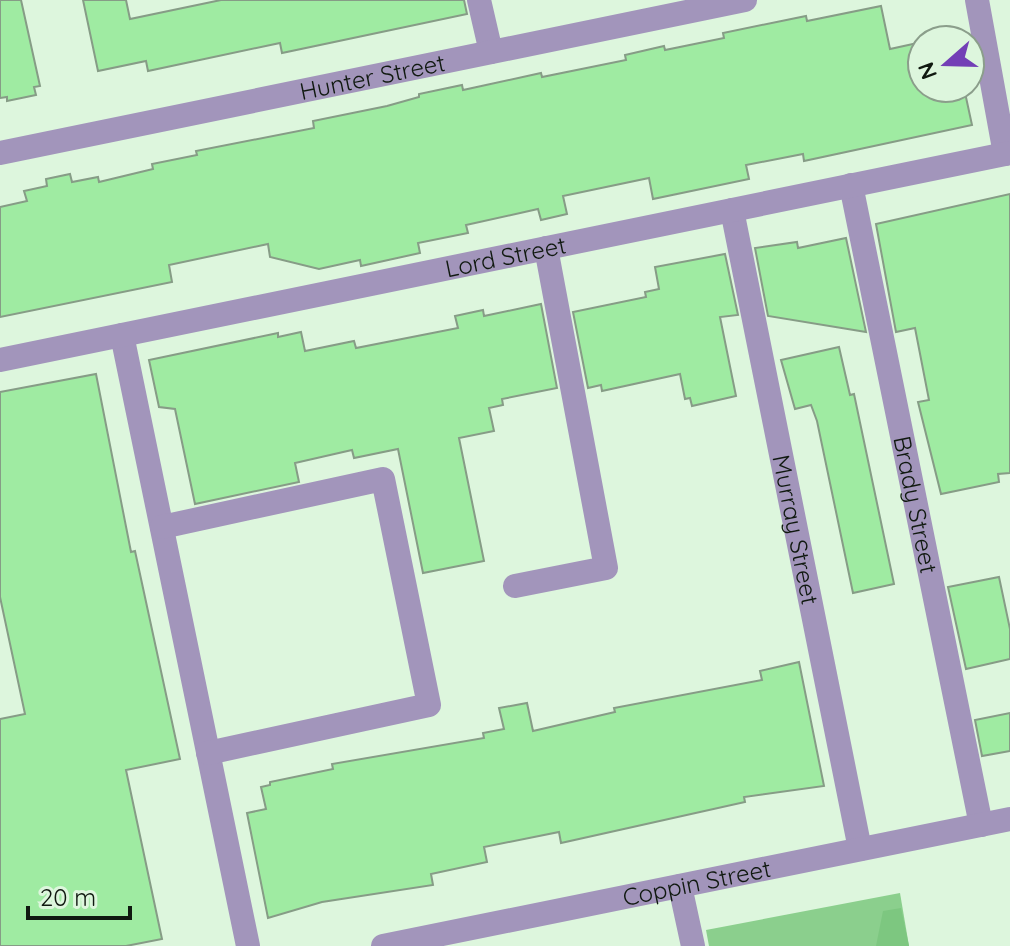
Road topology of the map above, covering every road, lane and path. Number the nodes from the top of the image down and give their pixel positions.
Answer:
1 (479, 0) edge
2 (745, 0) edge
3 (977, 0) edge
4 (491, 52) junction
5 (0, 153) edge
6 (1007, 153) edge
7 (851, 185) junction
8 (732, 210) junction
9 (546, 248) junction
10 (122, 335) junction
11 (0, 360) edge
12 (162, 527) junction
13 (515, 586) dead end
14 (208, 753) junction
15 (1010, 819) edge
16 (981, 825) junction
17 (860, 849) junction
18 (680, 886) junction
19 (248, 946) edge
20 (383, 946) edge
21 (693, 946) edge

1 - 4 street
2 - 4 street, Hunter Street
3 - 6 street
4 - 5 street, Hunter Street
6 - 7 street, Lord Street
7 - 8 street, Lord Street
7 - 16 street, Brady Street
8 - 9 street, Lord Street
8 - 17 street, Murray Street
9 - 10 street, Lord Street
9 - 13 street
10 - 11 street, Lord Street
10 - 12 street
12 - 14 street
12 - 14 street
14 - 19 street
15 - 16 street, Coppin Street
16 - 17 street, Coppin Street
17 - 18 street, Coppin Street
18 - 20 street, Coppin Street
18 - 21 street

